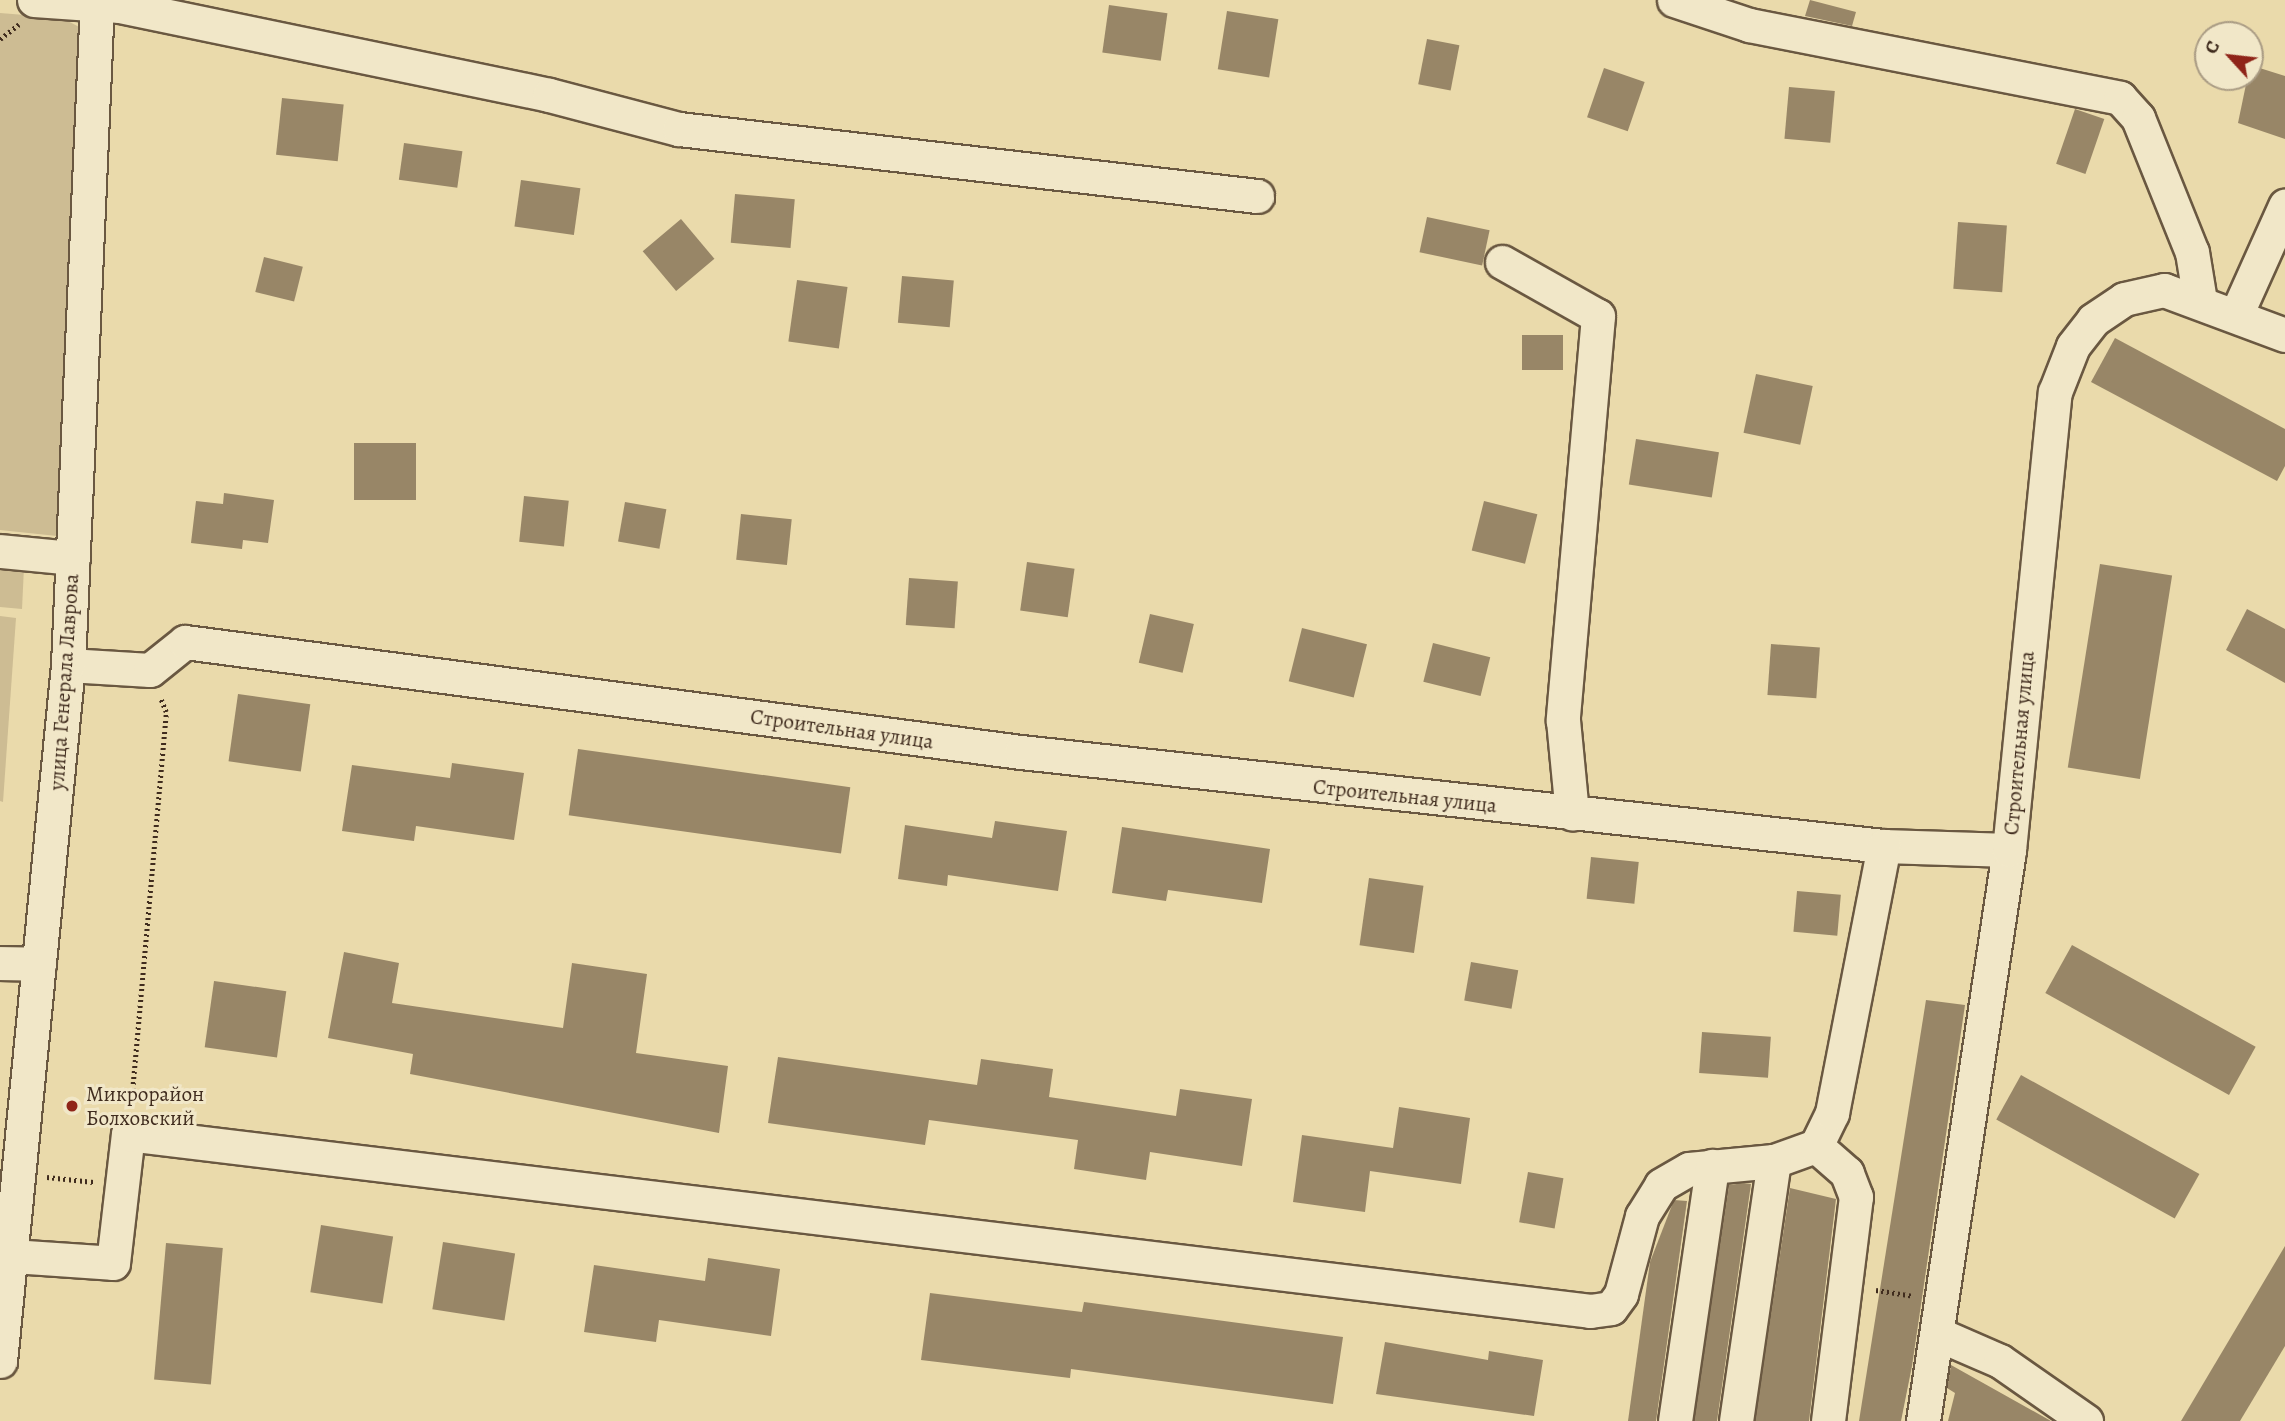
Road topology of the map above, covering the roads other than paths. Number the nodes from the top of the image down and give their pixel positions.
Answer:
1 (34, 0) edge
2 (1674, 0) edge
3 (97, 2) edge
4 (1257, 196) dead end
5 (2285, 206) edge
6 (1502, 262) dead end
7 (2200, 301) junction
8 (2236, 315) junction
9 (2285, 335) edge
10 (0, 551) edge
11 (72, 558) junction
12 (68, 665) junction
13 (1572, 814) junction
14 (1884, 846) junction
15 (2009, 850) junction
16 (0, 963) edge
17 (39, 964) junction
18 (1816, 1146) junction
19 (1774, 1161) junction
20 (1713, 1166) junction
21 (10, 1256) junction
22 (1940, 1335) junction
23 (1, 1339) edge
24 (1675, 1421) edge
25 (1737, 1421) edge
26 (1828, 1421) edge
27 (1923, 1421) edge
28 (2086, 1421) edge

1 - 3 street
2 - 7 street
3 - 4 street
3 - 11 street, улица Генерала Лаврова
5 - 8 street
6 - 13 street
7 - 8 street, Строительная улица
7 - 15 street, Строительная улица
8 - 9 street, Строительная улица
10 - 11 street
11 - 12 street, улица Генерала Лаврова
12 - 13 street, Строительная улица
12 - 17 street, улица Генерала Лаврова
13 - 14 street, Строительная улица
14 - 15 street, Строительная улица
14 - 18 street
15 - 22 street
16 - 17 street
17 - 21 street, улица Генерала Лаврова
18 - 19 street
18 - 26 street
19 - 20 street
19 - 25 street
20 - 21 street
20 - 24 street
21 - 23 street, улица Генерала Лаврова
22 - 27 street
22 - 28 street

